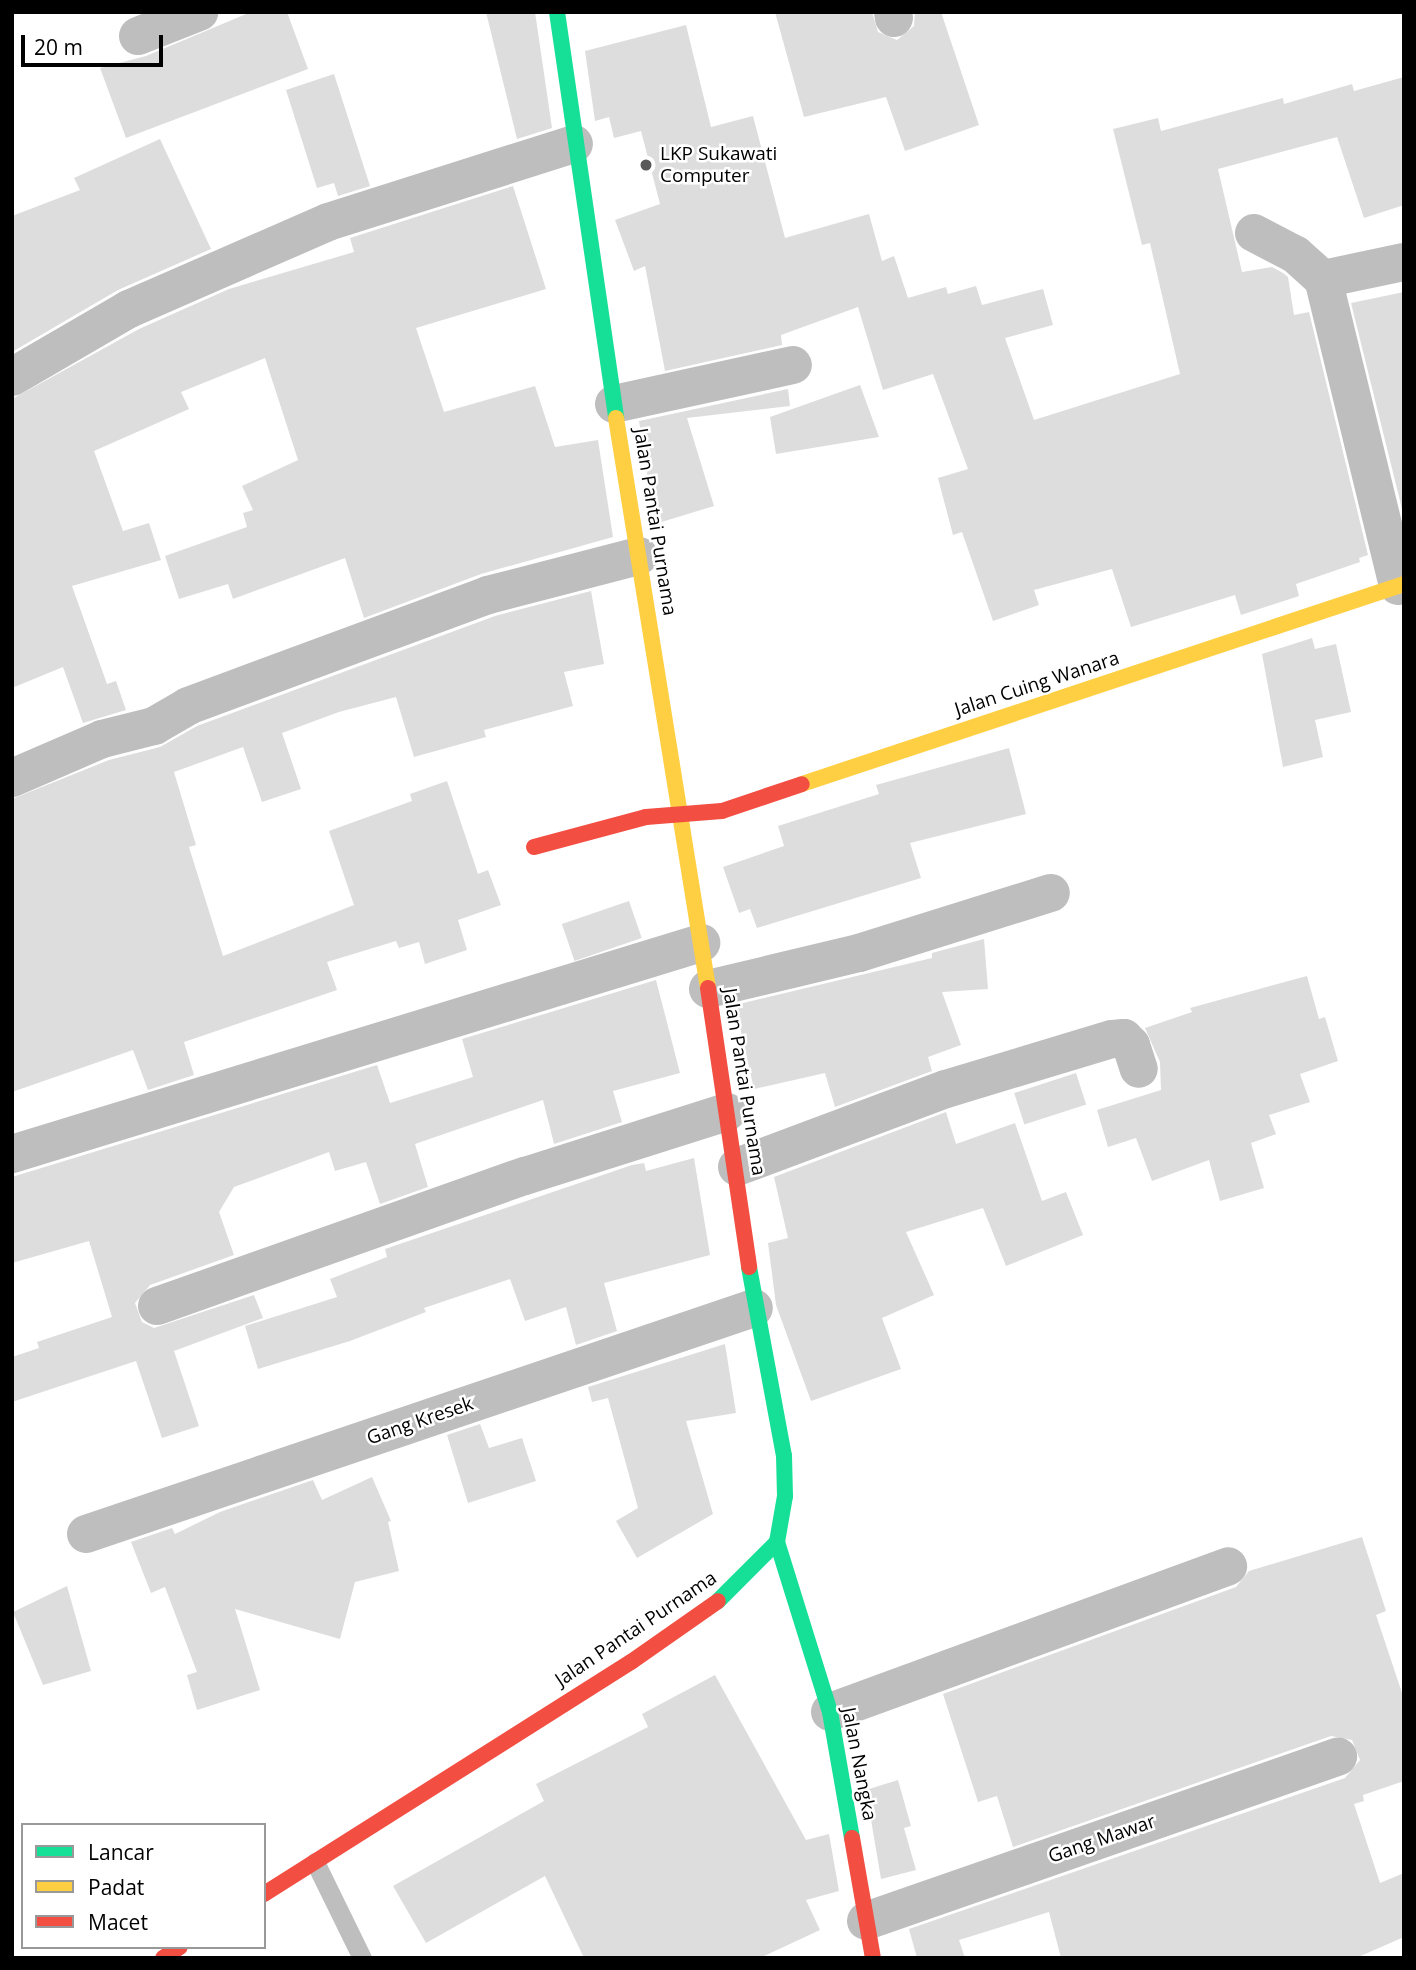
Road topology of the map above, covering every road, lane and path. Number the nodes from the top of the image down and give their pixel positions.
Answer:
1 (199, 12) edge
2 (557, 12) edge
3 (138, 36) dead end
4 (574, 144) junction
5 (1254, 233) dead end
6 (1404, 262) edge
7 (1322, 279) junction
8 (793, 365) dead end
9 (12, 377) edge
10 (614, 404) junction
11 (639, 556) junction
12 (1401, 585) edge
13 (12, 778) edge
14 (682, 814) junction
15 (534, 847) dead end
16 (1051, 893) dead end
17 (701, 943) junction
18 (708, 989) junction
19 (1139, 1069) dead end
20 (727, 1112) junction
21 (12, 1154) edge
22 (737, 1167) junction
23 (157, 1306) dead end
24 (754, 1308) junction
25 (86, 1534) dead end
26 (776, 1542) junction
27 (1228, 1566) dead end
28 (830, 1712) junction
29 (1338, 1756) dead end
30 (315, 1862) junction
31 (266, 1893) edge
32 (866, 1921) junction
33 (362, 1958) edge
34 (873, 1958) edge

1 - 3 street
2 - 4 street, Jalan Pantai Purnama
4 - 9 street
4 - 10 street, Jalan Pantai Purnama
5 - 7 street
6 - 7 street
7 - 12 street
8 - 10 street
10 - 11 street, Jalan Pantai Purnama
11 - 13 street
11 - 14 street, Jalan Pantai Purnama
12 - 14 street, Jalan Cuing Wanara
14 - 15 street, Jalan Cuing Wanara
14 - 17 street, Jalan Pantai Purnama
16 - 18 street
17 - 18 street, Jalan Pantai Purnama
17 - 21 street
18 - 20 street, Jalan Pantai Purnama
19 - 22 street
20 - 22 street, Jalan Pantai Purnama
20 - 23 street
22 - 24 street, Jalan Pantai Purnama
24 - 25 street, Gang Kresek
24 - 26 street, Jalan Pantai Purnama
26 - 28 street, Jalan Nangka
26 - 30 street, Jalan Pantai Purnama
27 - 28 street
28 - 32 street, Jalan Nangka
29 - 32 street, Gang Mawar
30 - 31 street, Jalan Pantai Purnama
30 - 33 lane
32 - 34 street, Jalan Nangka

